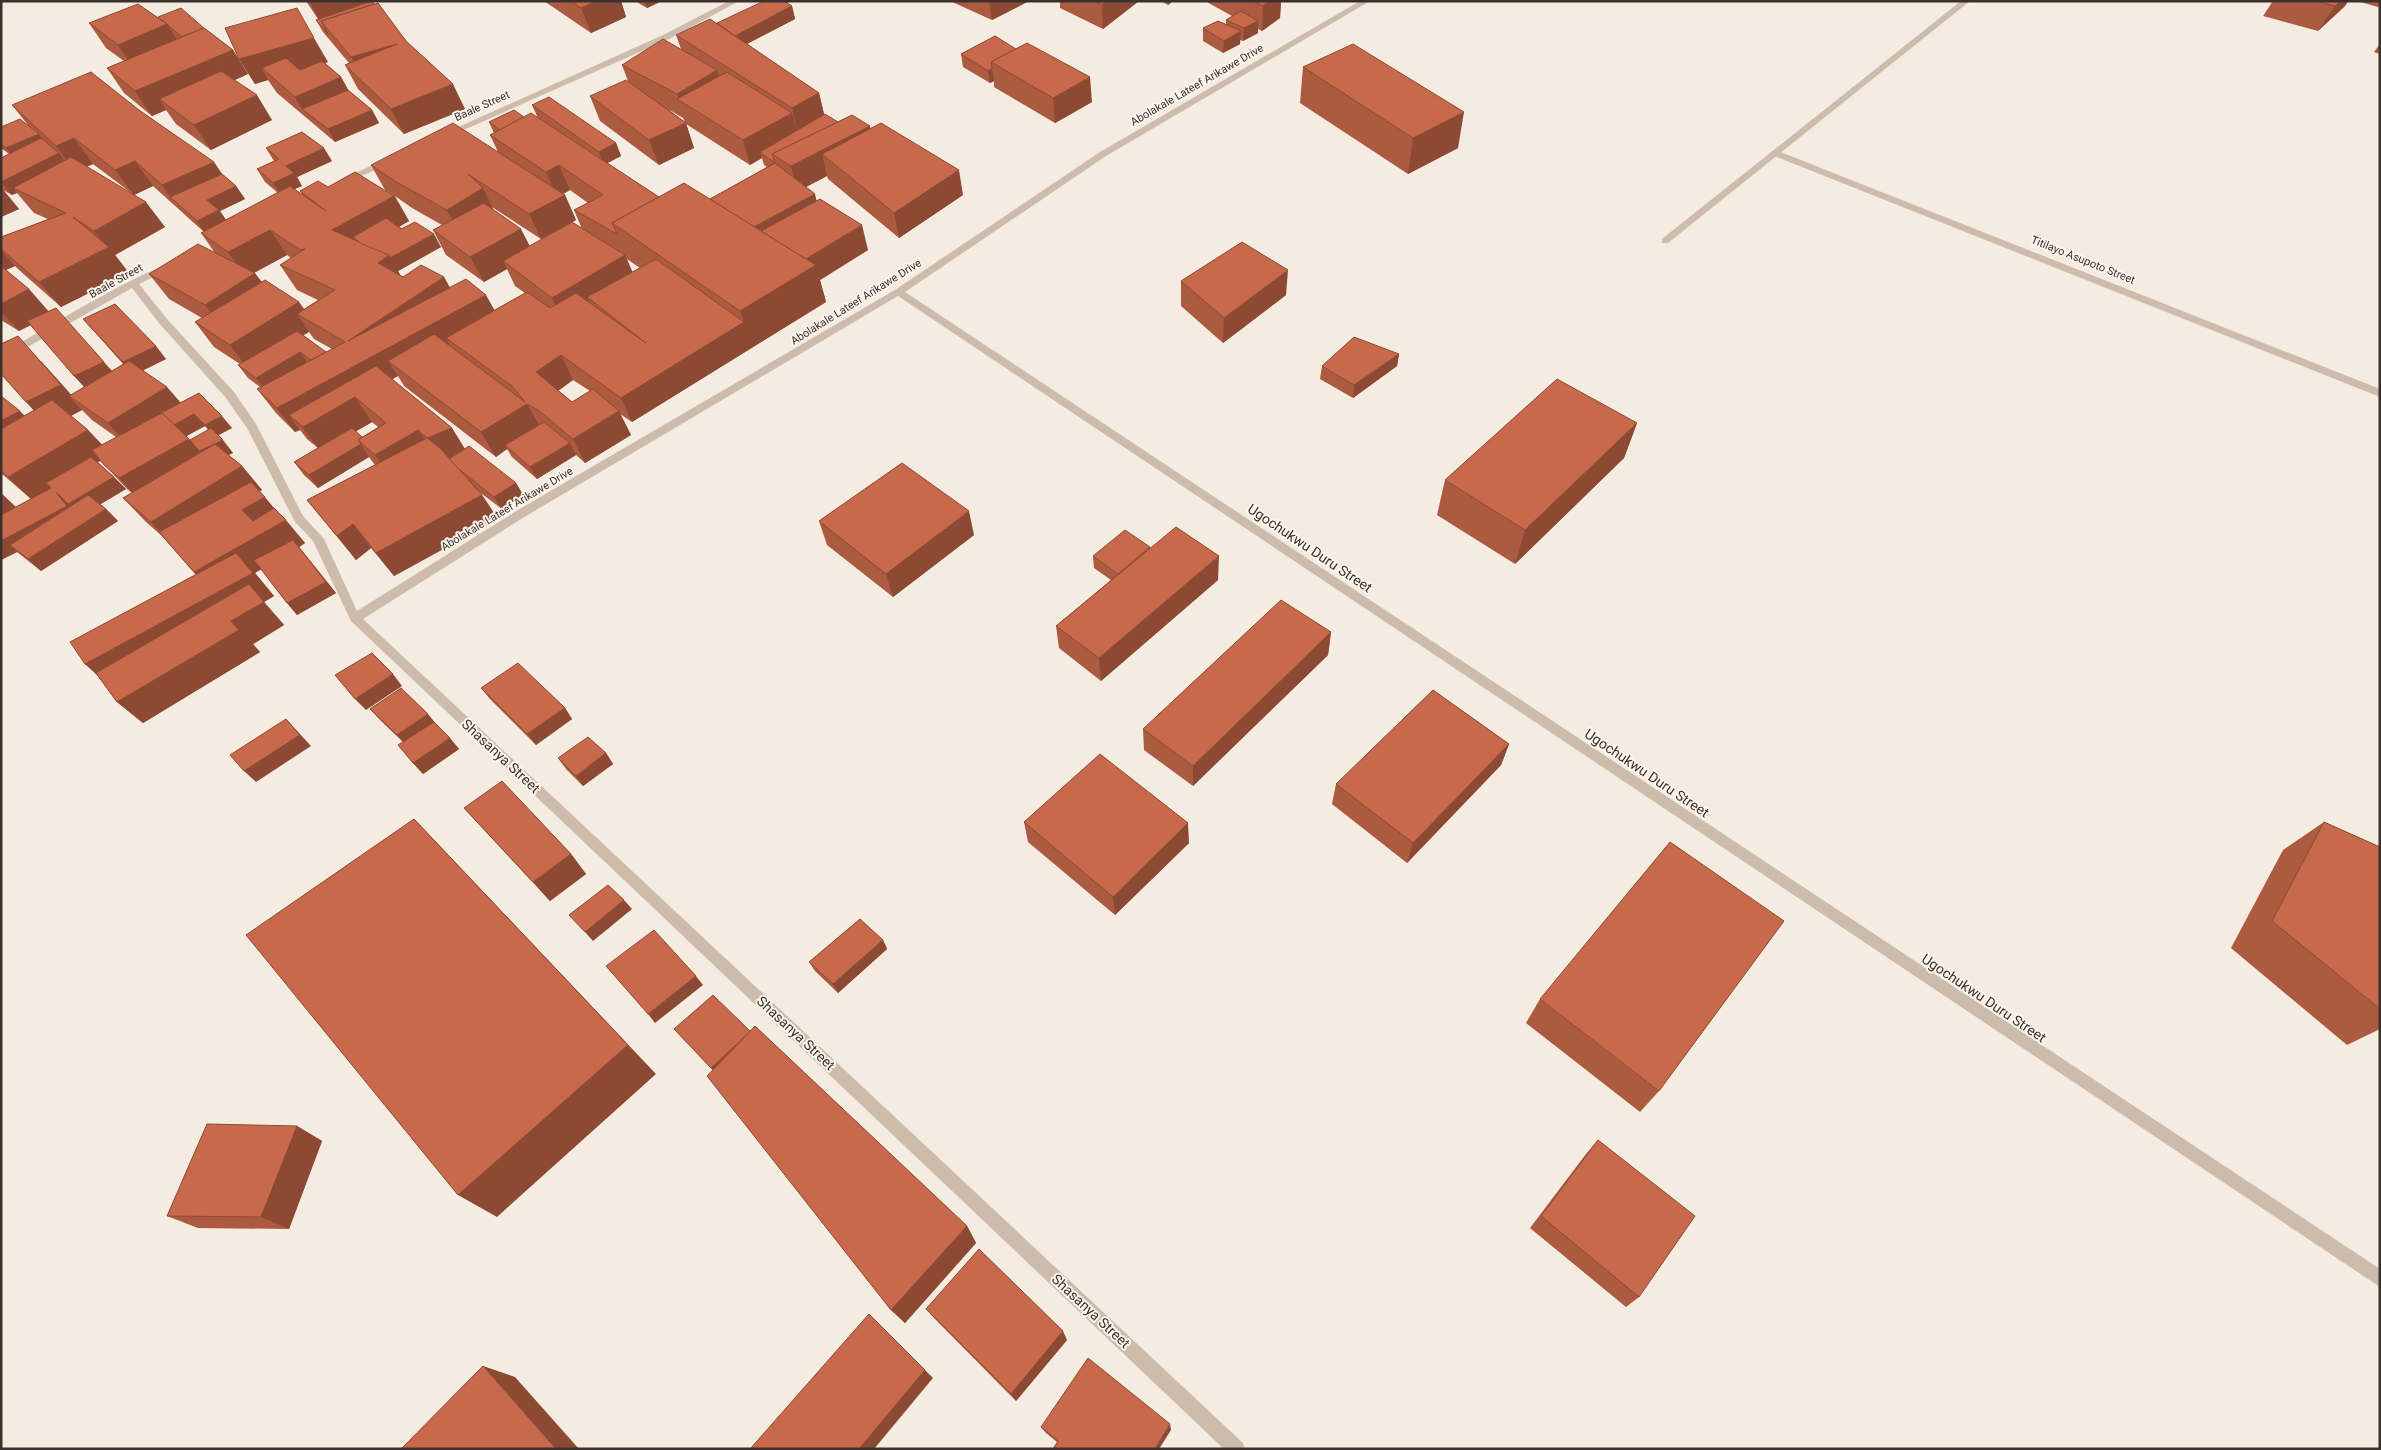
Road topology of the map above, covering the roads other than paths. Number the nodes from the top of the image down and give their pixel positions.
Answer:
1 (735, 1) edge
2 (1366, 1) edge
3 (1966, 1) edge
4 (439, 138) edge
5 (1775, 153) junction
6 (394, 158) edge
7 (340, 182) edge
8 (1664, 241) dead end
9 (178, 261) edge
10 (134, 283) junction
11 (898, 292) junction
12 (1, 360) edge
13 (2380, 393) edge
14 (355, 618) junction
15 (2380, 1279) edge
16 (1237, 1449) edge

1 - 4 street, Baale Street
2 - 11 street, Abolakale Lateef Arikawe Drive
3 - 5 street
5 - 8 street
5 - 13 street, Titilayo Asupoto Street
6 - 7 street
9 - 10 street, Baale Street
10 - 12 street, Baale Street
10 - 14 street
11 - 14 street, Abolakale Lateef Arikawe Drive
11 - 15 street, Ugochukwu Duru Street
14 - 16 street, Shasanya Street

